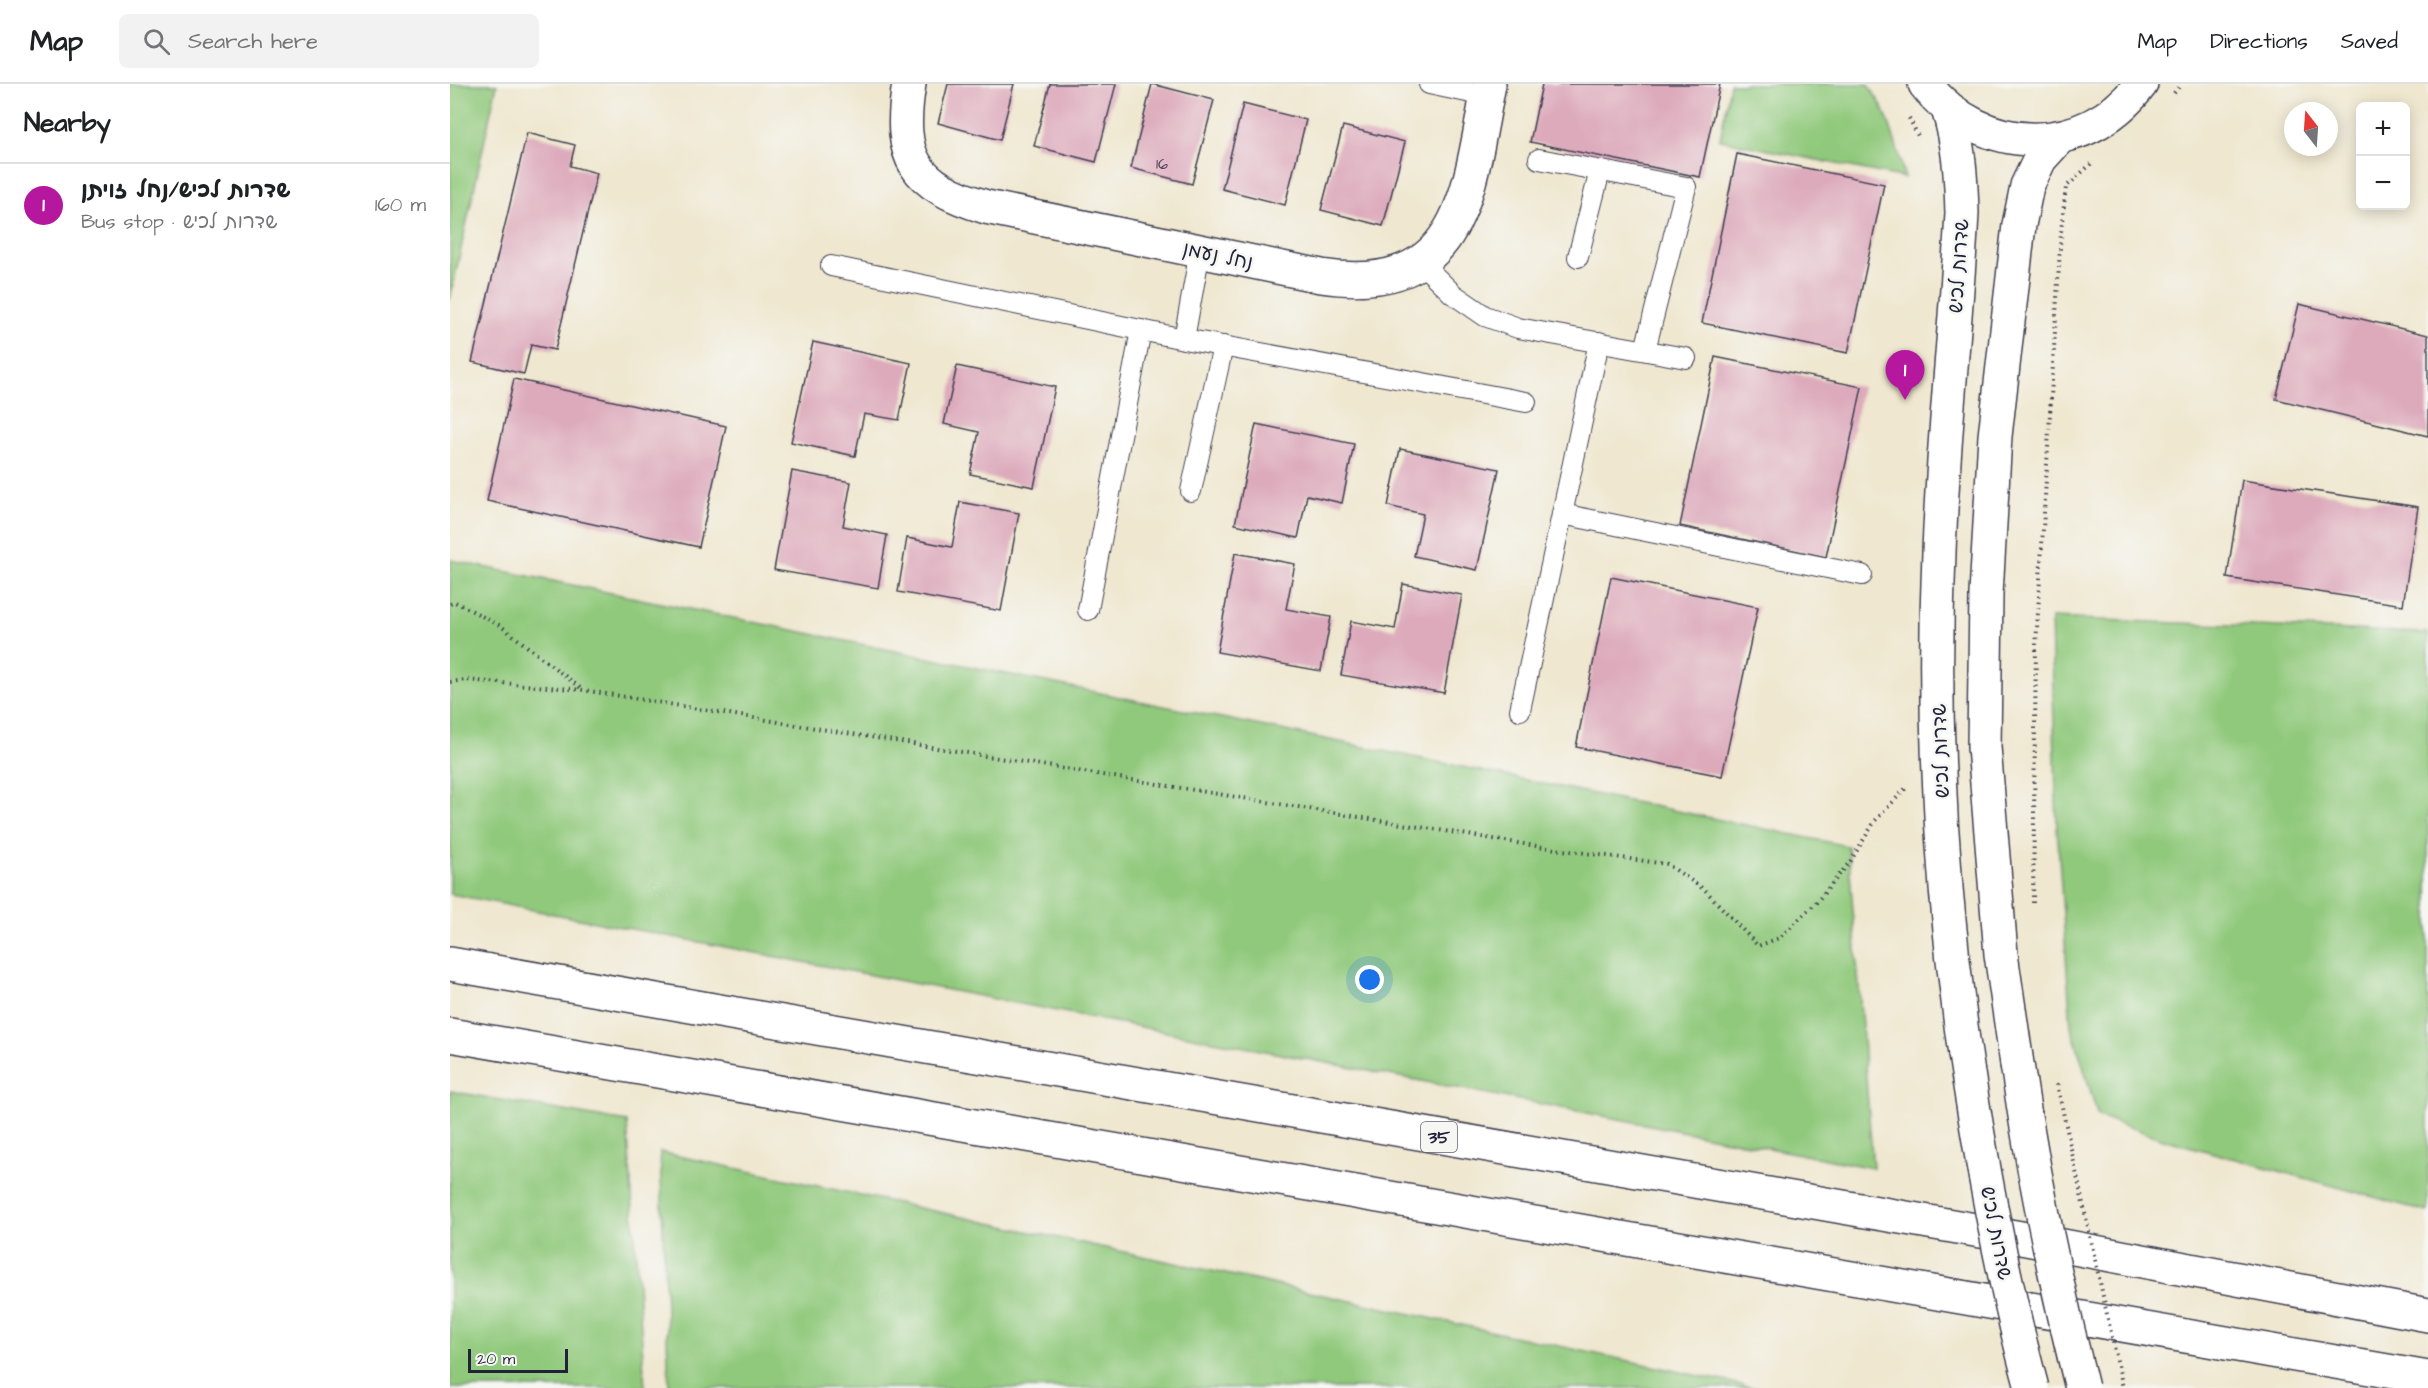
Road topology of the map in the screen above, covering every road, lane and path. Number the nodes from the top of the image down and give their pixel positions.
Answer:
1 (909, 84) edge
2 (1429, 84) edge
3 (1925, 84) edge
4 (2141, 88) edge
5 (1487, 90) edge
6 (1948, 109) junction
7 (2060, 137) junction
8 (1539, 159) dead end
9 (1600, 171) junction
10 (2066, 187) dead end
11 (1200, 251) junction
12 (1578, 257) dead end
13 (1420, 262) junction
14 (831, 266) dead end
15 (1141, 330) junction
16 (1184, 339) junction
17 (1599, 342) junction
18 (1223, 346) junction
19 (1645, 350) junction
20 (1686, 358) dead end
21 (1526, 402) dead end
22 (1191, 491) dead end
23 (1562, 514) junction
24 (1862, 575) dead end
25 (450, 604) edge
26 (1088, 610) dead end
27 (450, 682) edge
28 (584, 690) junction
29 (1520, 710) dead end
30 (1940, 767) junction
31 (2033, 909) dead end
32 (450, 964) edge
33 (450, 1035) edge
34 (2056, 1082) dead end
35 (2428, 1315) edge
36 (2428, 1378) edge
37 (2032, 1388) edge
38 (2082, 1388) edge
39 (2123, 1388) edge

1 - 11 main road, נחל נעמן
2 - 5 lane
3 - 6 main road
4 - 7 main road
5 - 13 main road, נחל נעמן
6 - 7 main road
6 - 30 main road, שדרות לכיש
7 - 38 main road, bridge
8 - 9 lane
9 - 12 lane
9 - 19 lane
10 - 31 path
11 - 13 main road, נחל נעמן
11 - 16 lane
13 - 17 lane
14 - 15 lane
15 - 16 lane
15 - 26 lane
16 - 18 lane
17 - 19 lane
17 - 23 lane
18 - 21 lane
18 - 22 lane
19 - 20 lane
23 - 24 lane
23 - 29 lane
25 - 28 path
27 - 28 path
28 - 30 path
30 - 37 main road, שדרות לכיש, bridge
32 - 35 main road, 35
33 - 36 main road
34 - 39 path, bridge

